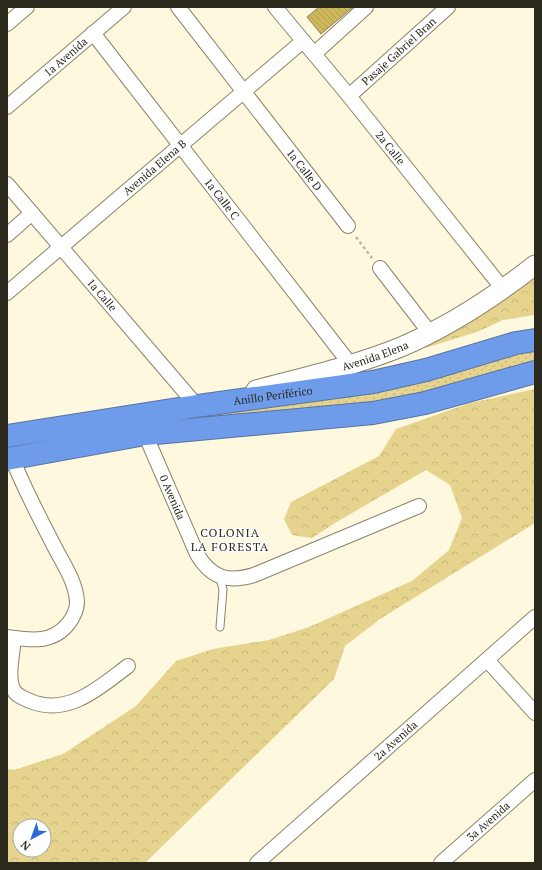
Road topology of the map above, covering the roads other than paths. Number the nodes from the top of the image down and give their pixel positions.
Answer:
1 (124, 7) edge
2 (178, 7) edge
3 (275, 7) edge
4 (366, 7) edge
5 (448, 7) edge
6 (93, 33) junction
7 (303, 41) junction
8 (314, 54) junction
9 (244, 92) junction
10 (349, 96) junction
11 (7, 107) edge
12 (181, 146) junction
13 (7, 184) edge
14 (32, 213) junction
15 (348, 226) road end
16 (7, 235) edge
17 (62, 248) junction
18 (535, 265) edge
19 (380, 268) road end
20 (503, 289) junction
21 (7, 294) edge
22 (430, 333) junction
23 (535, 340) edge
24 (351, 365) junction
25 (535, 372) edge
26 (197, 406) junction
27 (145, 434) junction
28 (7, 436) edge
29 (10, 458) edge
30 (419, 506) dead end
31 (219, 576) junction
32 (535, 617) edge
33 (220, 627) dead end
34 (11, 637) edge
35 (487, 660) junction
36 (128, 666) dead end
37 (535, 713) edge
38 (535, 780) edge
39 (257, 863) edge
40 (441, 863) edge

1 - 6 street, 1a Avenida
2 - 9 street, 1a Calle D
3 - 7 street, 2a Calle
4 - 8 street
5 - 10 street, Pasaje Gabriel Bran
6 - 11 street, 1a Avenida
6 - 12 street, 1a Calle C
7 - 8 street, 2a Calle
7 - 9 street, Avenida Elena B
8 - 10 street, 2a Calle
9 - 12 street, Avenida Elena B
9 - 15 street, 1a Calle D
10 - 20 street, 2a Calle
12 - 17 street, Avenida Elena B
12 - 24 street, 1a Calle C
13 - 14 street, 1a Calle
14 - 16 street
14 - 17 street, 1a Calle
17 - 21 street, Avenida Elena B
17 - 26 street, 1a Calle
18 - 20 main road, Avenida Elena
19 - 22 street
20 - 22 main road, Avenida Elena
22 - 24 main road, Avenida Elena
23 - 26 highway, Anillo Periférico
24 - 26 main road, Avenida Elena
25 - 27 highway
26 - 28 highway, Anillo Periférico
27 - 29 highway
27 - 31 street, 0 Avenida
29 - 34 street
30 - 31 street
31 - 33 lane
32 - 35 street, 2a Avenida
34 - 36 street
35 - 37 street
35 - 39 street, 2a Avenida
38 - 40 street, 3a Avenida

